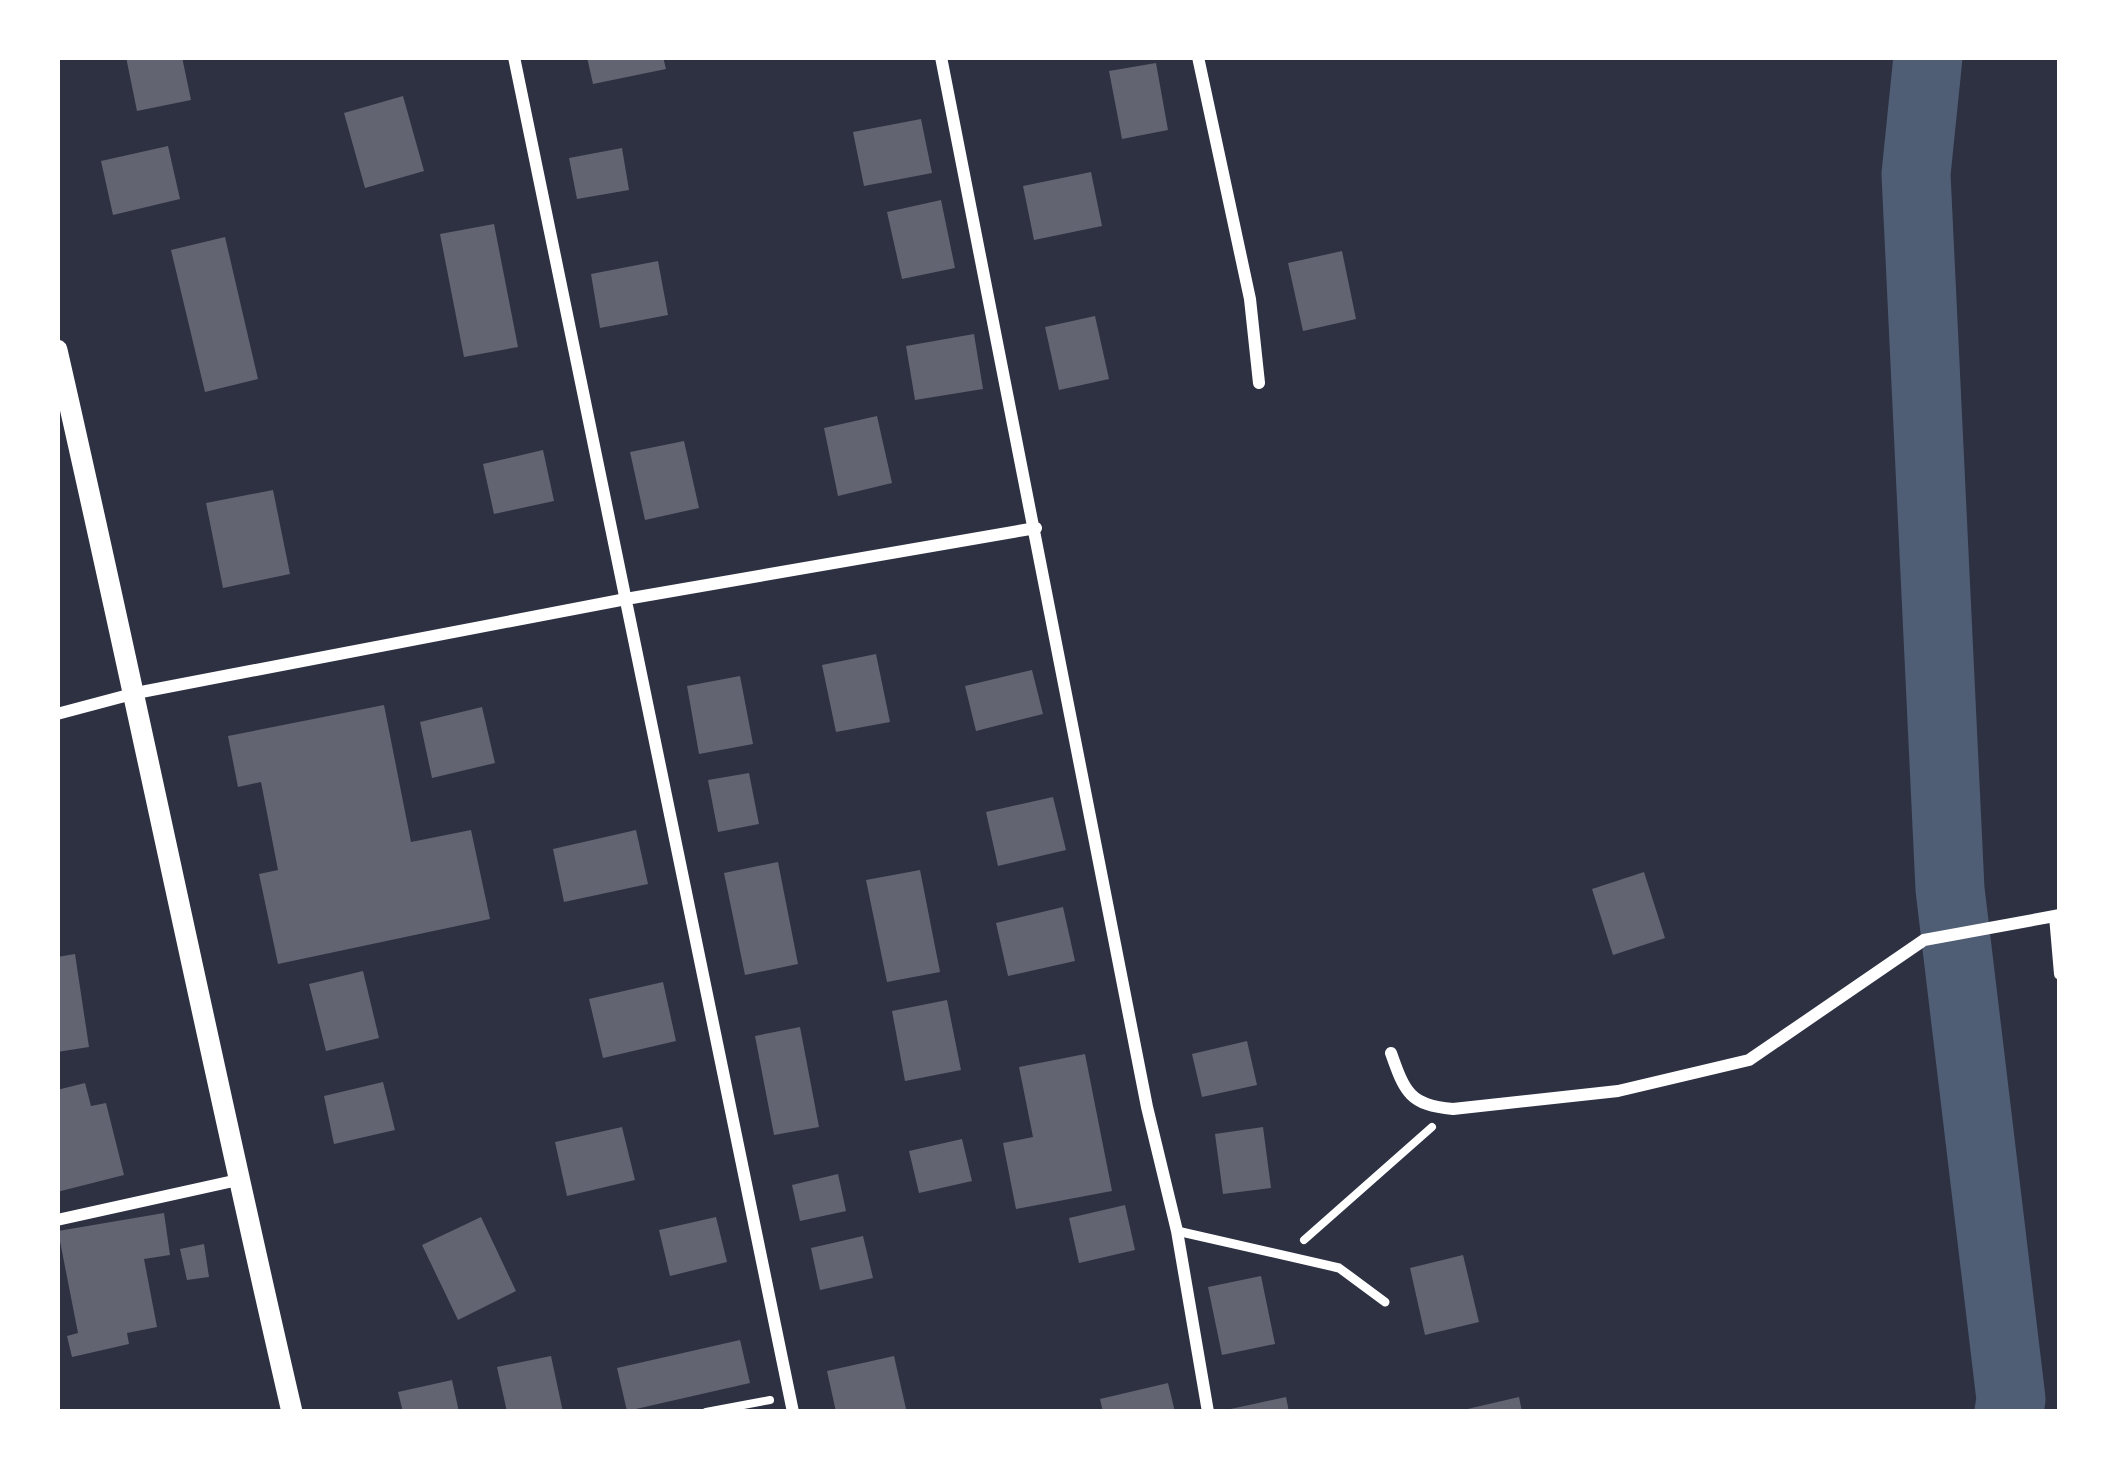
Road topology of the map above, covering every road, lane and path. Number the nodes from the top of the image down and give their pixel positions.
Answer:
1 (514, 57) edge
2 (941, 57) edge
3 (1198, 57) edge
4 (57, 350) edge
5 (1259, 382) dead end
6 (1036, 528) junction
7 (626, 599) junction
8 (136, 693) junction
9 (57, 714) edge
10 (2058, 915) edge
11 (2060, 974) edge
12 (1391, 1053) dead end
13 (1453, 1109) junction
14 (238, 1180) junction
15 (57, 1220) edge
16 (1177, 1231) junction
17 (1284, 1257) junction
18 (1385, 1302) dead end
19 (789, 1397) junction
20 (292, 1412) edge
21 (706, 1412) edge
22 (793, 1412) edge
23 (1208, 1412) edge

1 - 7 street
2 - 6 street
3 - 5 street
4 - 8 street
6 - 7 street
6 - 16 street
7 - 8 street
7 - 19 street
8 - 9 street
8 - 14 street
10 - 11 street
10 - 13 street
12 - 13 street
13 - 17 path
14 - 15 street
14 - 20 street
16 - 17 lane
16 - 23 street
17 - 18 lane
19 - 21 path
19 - 22 street

